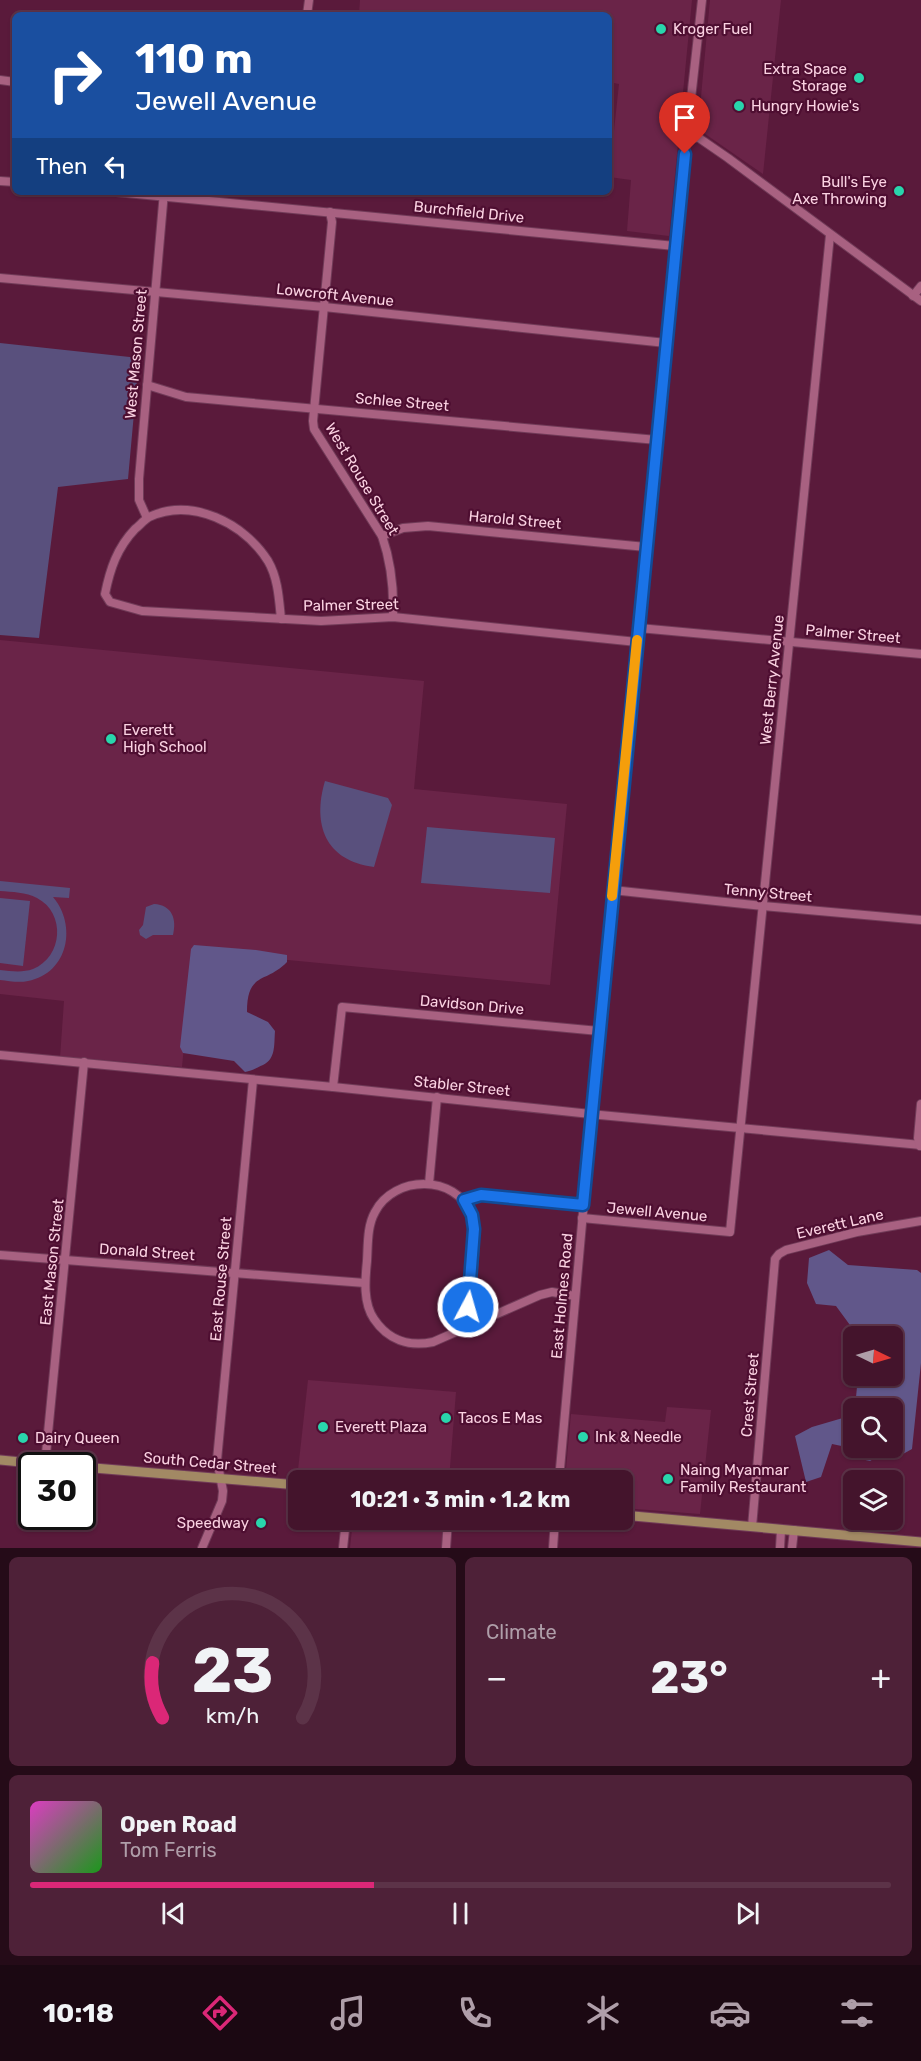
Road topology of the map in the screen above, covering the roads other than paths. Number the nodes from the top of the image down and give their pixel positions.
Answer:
1 (702, 0) edge
2 (688, 136) junction
3 (164, 195) edge
4 (173, 195) edge
5 (330, 212) junction
6 (830, 235) junction
7 (675, 246) junction
8 (0, 278) edge
9 (921, 286) edge
10 (155, 293) junction
11 (913, 296) junction
12 (921, 302) edge
13 (324, 307) junction
14 (666, 344) junction
15 (147, 385) junction
16 (314, 408) junction
17 (657, 440) junction
18 (147, 518) junction
19 (382, 536) junction
20 (646, 547) junction
21 (393, 616) junction
22 (281, 619) junction
23 (639, 628) junction
24 (637, 642) junction
25 (789, 642) junction
26 (921, 654) edge
27 (612, 890) junction
28 (763, 906) junction
29 (921, 920) edge
30 (599, 1031) junction
31 (0, 1055) edge
32 (84, 1062) junction
33 (254, 1080) junction
34 (333, 1087) junction
35 (437, 1097) junction
36 (921, 1104) edge
37 (592, 1114) junction
38 (741, 1128) junction
39 (920, 1146) edge
40 (429, 1184) junction
41 (464, 1200) junction
42 (583, 1205) junction
43 (582, 1218) junction
44 (921, 1221) edge
45 (730, 1232) joint
46 (0, 1255) edge
47 (66, 1260) junction
48 (235, 1272) junction
49 (365, 1283) junction
50 (575, 1296) junction
51 (771, 1302) joint
52 (463, 1328) junction
53 (46, 1452) edge
54 (0, 1460) edge
55 (18, 1462) edge
56 (96, 1468) edge
57 (560, 1470) edge
58 (222, 1480) junction
59 (288, 1484) edge
60 (633, 1516) edge
61 (752, 1527) junction
62 (345, 1530) edge
63 (447, 1530) edge
64 (554, 1530) edge
65 (781, 1530) junction
66 (794, 1530) junction
67 (921, 1542) edge
68 (202, 1548) edge
69 (343, 1548) edge
70 (446, 1548) edge
71 (553, 1548) edge
72 (780, 1548) edge
73 (792, 1548) edge

1 - 2 street, East Holmes Road
2 - 6 street
2 - 7 street, East Holmes Road
3 - 10 street, West Mason Street
4 - 5 street, Burchfield Drive
5 - 7 street, Burchfield Drive
5 - 13 street, West Rouse Street
6 - 11 street
6 - 25 street, West Berry Avenue
7 - 14 street, East Holmes Road
8 - 10 street, Lowcroft Avenue
9 - 11 street
10 - 13 street, Lowcroft Avenue
10 - 15 street, West Mason Street
11 - 12 street
13 - 14 street, Lowcroft Avenue
13 - 16 street, West Rouse Street
14 - 17 street, East Holmes Road
15 - 16 street, Schlee Street
15 - 18 street, West Mason Street
16 - 17 street, Schlee Street
16 - 19 street, West Rouse Street
17 - 20 street, East Holmes Road
18 - 22 street
18 - 22 street, Palmer Street
19 - 20 street, Harold Street
19 - 21 street, West Rouse Street
20 - 23 street, East Holmes Road
21 - 22 street, Palmer Street
21 - 24 street, Palmer Street
23 - 24 street, East Holmes Road
23 - 25 street, Palmer Street
24 - 27 street, East Holmes Road
25 - 26 street, Palmer Street
25 - 28 street, West Berry Avenue
27 - 28 street, Tenny Street
27 - 30 street, East Holmes Road
28 - 29 street, Tenny Street
28 - 38 street, West Berry Avenue
30 - 34 street, Davidson Drive
30 - 37 street, East Holmes Road
31 - 32 street, Stabler Street
32 - 33 street, Stabler Street
32 - 47 street, East Mason Street
33 - 34 street, Stabler Street
33 - 48 street, East Rouse Street
34 - 35 street, Stabler Street
35 - 37 street, Stabler Street
35 - 40 street
36 - 39 street
37 - 38 street, Stabler Street
37 - 42 street, East Holmes Road
38 - 39 street, Stabler Street
38 - 45 street, West Berry Avenue
40 - 41 street
40 - 49 street
41 - 42 street
41 - 52 street
42 - 43 street, East Holmes Road
43 - 45 street, Jewell Avenue
43 - 50 street, East Holmes Road
44 - 51 street, Everett Lane
46 - 47 street, Donald Street
47 - 48 street, Donald Street
47 - 53 street, East Mason Street
48 - 49 street, Donald Street
48 - 58 street, East Rouse Street
49 - 52 street
50 - 52 street
50 - 57 street, East Holmes Road
51 - 61 street, Crest Street
54 - 55 main road
56 - 58 main road, South Cedar Street
58 - 59 main road, South Cedar Street
58 - 68 street, East Rouse Street
60 - 61 main road
61 - 65 main road
62 - 69 street
63 - 70 street
64 - 71 street
65 - 66 main road
65 - 72 street
66 - 67 main road
66 - 73 street

